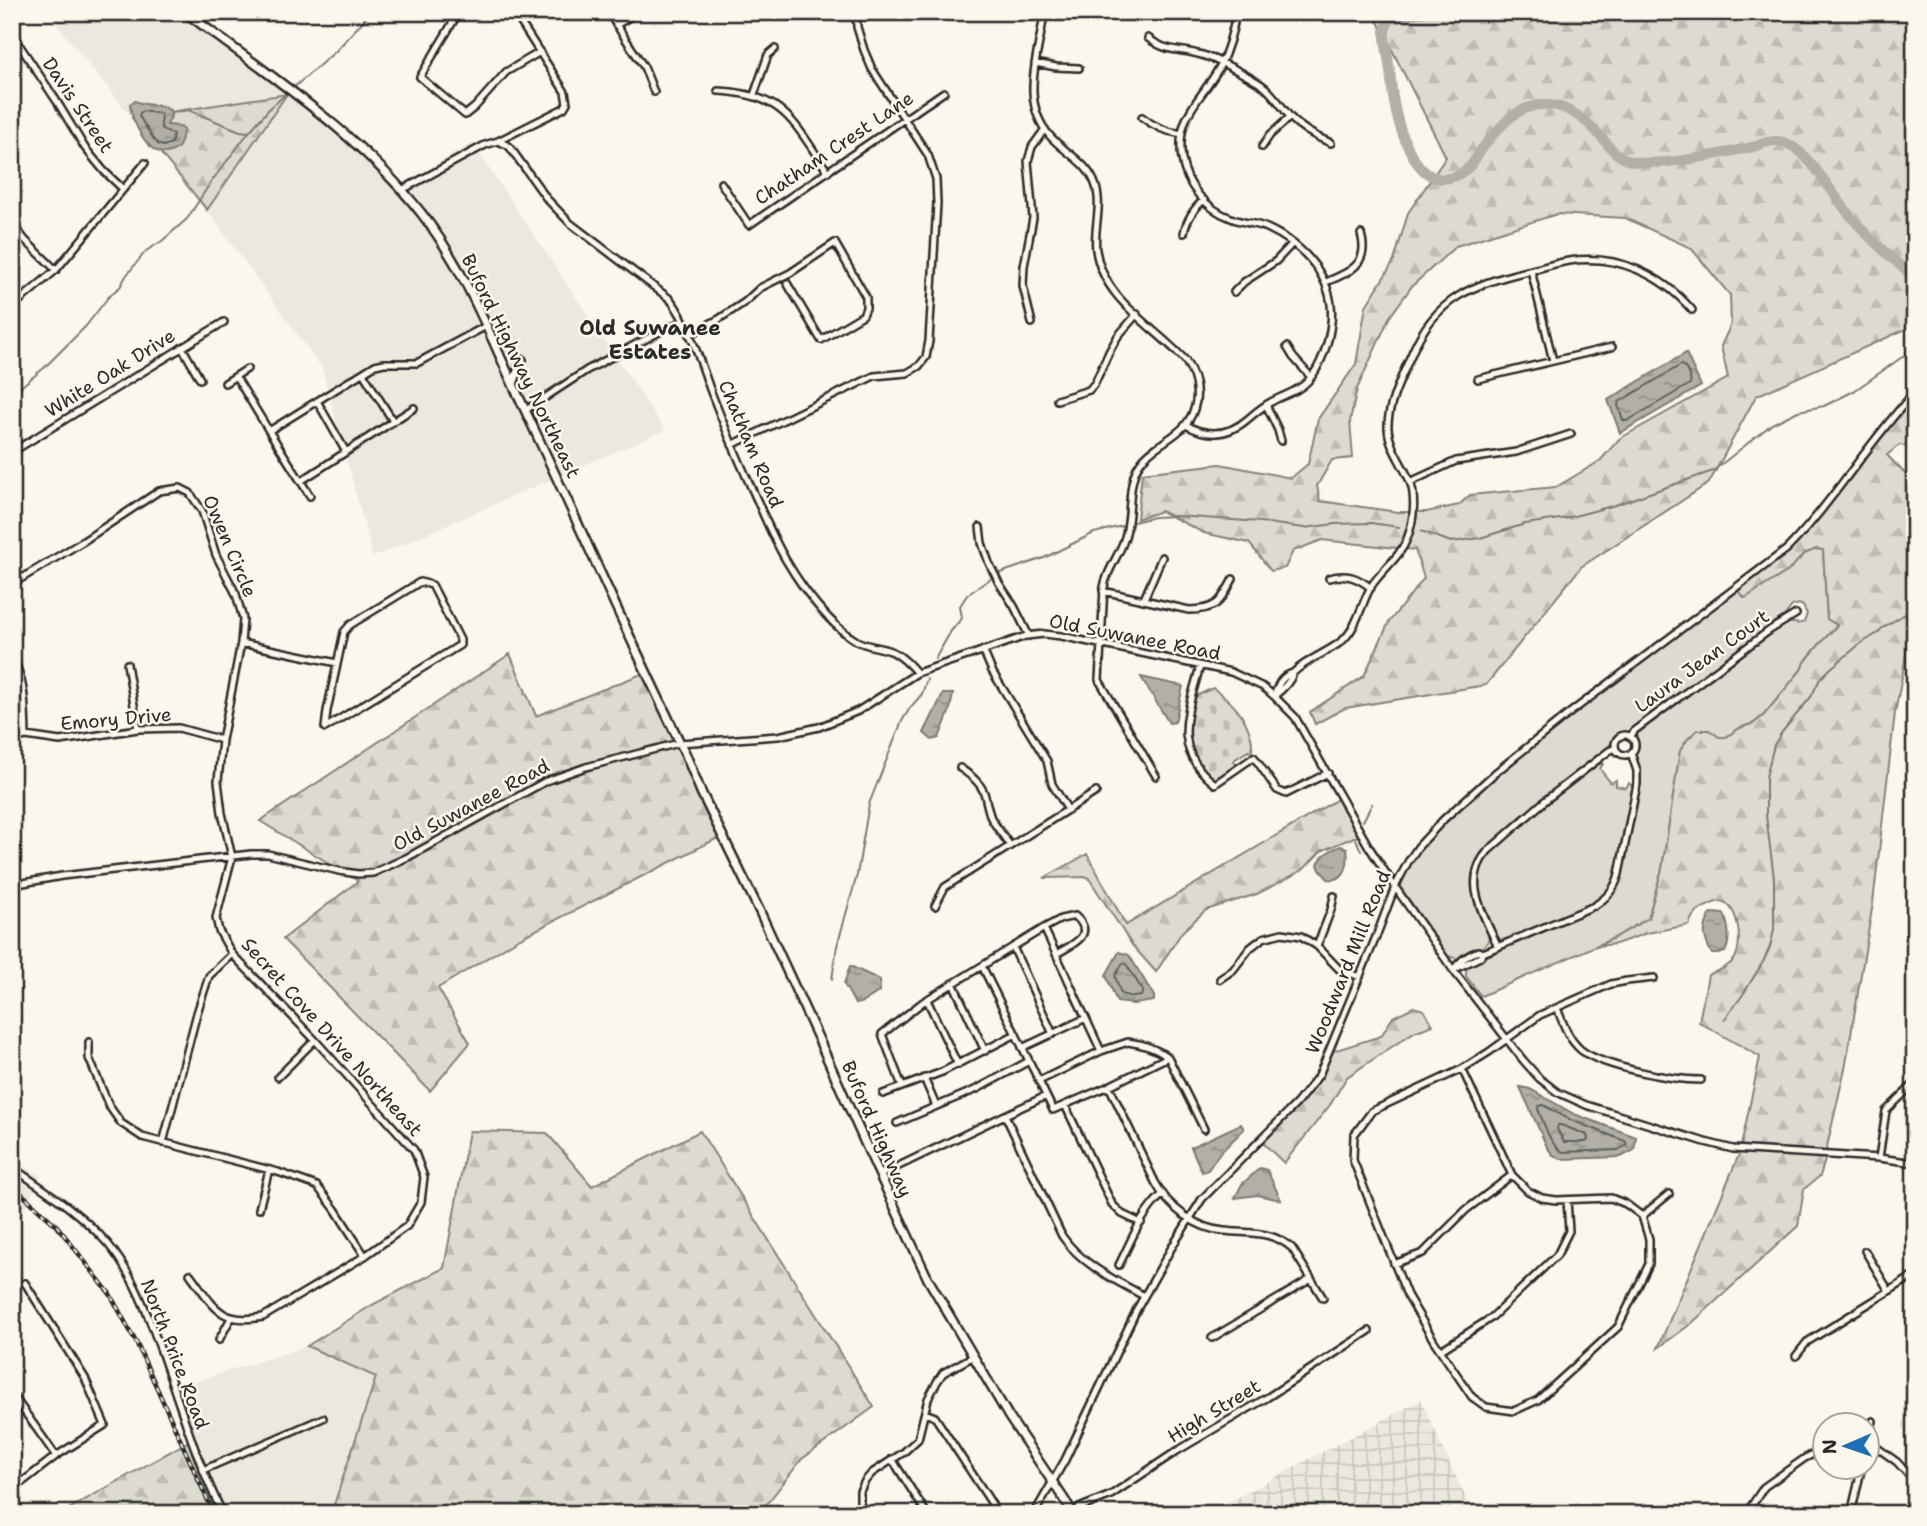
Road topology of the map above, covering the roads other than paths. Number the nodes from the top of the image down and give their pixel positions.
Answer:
1 (185, 12) edge
2 (200, 12) edge
3 (460, 12) edge
4 (514, 12) edge
5 (608, 12) edge
6 (638, 12) edge
7 (856, 12) edge
8 (1044, 12) edge
9 (1236, 12) edge
10 (1271, 12) edge
11 (1292, 12) edge
12 (195, 20) junction
13 (616, 26) junction
14 (12, 34) edge
15 (1147, 38) dead end
16 (775, 49) dead end
17 (540, 52) junction
18 (1035, 63) junction
19 (1221, 64) junction
20 (1079, 68) dead end
21 (718, 91) dead end
22 (654, 92) dead end
23 (944, 92) dead end
24 (754, 95) junction
25 (1142, 117) dead end
26 (1290, 117) junction
27 (905, 119) junction
28 (1045, 129) junction
29 (1182, 134) junction
30 (498, 141) junction
31 (1331, 143) dead end
32 (1262, 147) dead end
33 (145, 163) dead end
34 (828, 172) junction
35 (721, 183) dead end
36 (123, 189) junction
37 (402, 190) junction
38 (1204, 200) junction
39 (12, 223) edge
40 (1184, 233) dead end
41 (1362, 234) dead end
42 (1292, 243) junction
43 (1531, 270) junction
44 (57, 271) junction
45 (1326, 282) junction
46 (787, 283) dead end
47 (1234, 292) dead end
48 (12, 307) edge
49 (1692, 310) dead end
50 (1136, 314) junction
51 (682, 321) junction
52 (223, 322) dead end
53 (1032, 323) dead end
54 (486, 326) junction
55 (689, 335) junction
56 (182, 347) junction
57 (1287, 347) dead end
58 (1612, 347) dead end
59 (522, 360) dead end
60 (1553, 361) junction
61 (247, 369) dead end
62 (363, 373) junction
63 (236, 377) junction
64 (1311, 377) junction
65 (200, 379) dead end
66 (1478, 379) dead end
67 (225, 383) dead end
68 (513, 384) junction
69 (1915, 392) edge
70 (1057, 400) dead end
71 (317, 401) junction
72 (1266, 405) junction
73 (414, 408) dead end
74 (526, 410) junction
75 (393, 422) junction
76 (1186, 425) junction
77 (270, 431) junction
78 (1571, 433) dead end
79 (1281, 441) dead end
80 (732, 444) junction
81 (12, 452) edge
82 (346, 452) junction
83 (301, 481) junction
84 (1410, 482) junction
85 (310, 496) dead end
86 (980, 527) dead end
87 (1162, 557) dead end
88 (1329, 578) dead end
89 (1233, 579) dead end
90 (12, 584) edge
91 (1371, 588) junction
92 (1103, 591) junction
93 (1144, 599) junction
94 (1796, 614) dead end
95 (1029, 636) junction
96 (241, 643) junction
97 (1102, 644) junction
98 (983, 650) junction
99 (12, 657) edge
100 (337, 663) junction
101 (127, 664) dead end
102 (1200, 666) junction
103 (917, 673) junction
104 (1274, 696) junction
105 (138, 729) junction
106 (26, 736) junction
107 (1630, 737) junction
108 (12, 738) edge
109 (222, 740) junction
110 (679, 743) junction
111 (1615, 748) junction
112 (1631, 753) junction
113 (960, 768) dead end
114 (1328, 773) junction
115 (1156, 776) dead end
116 (1096, 792) dead end
117 (1068, 810) junction
118 (1010, 846) junction
119 (232, 857) junction
120 (12, 885) edge
121 (1395, 887) junction
122 (1334, 896) dead end
123 (935, 906) dead end
124 (1044, 928) junction
125 (1013, 947) junction
126 (1317, 947) junction
127 (1498, 947) junction
128 (232, 954) junction
129 (1056, 954) junction
130 (982, 965) junction
131 (1453, 970) junction
132 (1360, 977) junction
133 (1654, 978) dead end
134 (1220, 979) dead end
135 (953, 983) junction
136 (927, 1000) junction
137 (1557, 1008) junction
138 (1086, 1018) junction
139 (1016, 1034) junction
140 (1053, 1034) junction
141 (1506, 1039) junction
142 (315, 1040) junction
143 (89, 1042) dead end
144 (1023, 1048) junction
145 (985, 1051) junction
146 (1101, 1051) junction
147 (1168, 1057) junction
148 (1029, 1061) junction
149 (958, 1065) junction
150 (1462, 1069) junction
151 (278, 1077) dead end
152 (925, 1079) junction
153 (1701, 1080) dead end
154 (1039, 1081) junction
155 (1915, 1083) edge
156 (902, 1086) junction
157 (1109, 1086) junction
158 (883, 1094) dead end
159 (1046, 1096) junction
160 (1065, 1105) junction
161 (936, 1106) junction
162 (1005, 1115) junction
163 (897, 1123) dead end
164 (1204, 1129) dead end
165 (163, 1143) junction
166 (1879, 1158) junction
167 (1915, 1163) edge
168 (12, 1167) edge
169 (269, 1170) junction
170 (880, 1175) junction
171 (1512, 1175) junction
172 (1163, 1194) junction
173 (1669, 1194) dead end
174 (1567, 1200) junction
175 (260, 1209) dead end
176 (1642, 1216) junction
177 (1189, 1219) junction
178 (1141, 1223) junction
179 (1864, 1251) dead end
180 (365, 1256) junction
181 (1394, 1264) junction
182 (1118, 1265) dead end
183 (190, 1274) dead end
184 (1915, 1275) edge
185 (1311, 1279) junction
186 (25, 1283) dead end
187 (1889, 1291) junction
188 (1144, 1296) junction
189 (1323, 1298) dead end
190 (231, 1318) junction
191 (1369, 1331) dead end
192 (1212, 1338) dead end
193 (219, 1340) dead end
194 (1441, 1350) junction
195 (1796, 1356) dead end
196 (972, 1357) junction
197 (12, 1394) edge
198 (925, 1413) junction
199 (323, 1418) dead end
200 (1882, 1451) edge
201 (1812, 1454) edge
202 (56, 1455) junction
203 (892, 1459) junction
204 (203, 1470) junction
205 (1859, 1480) edge
206 (1915, 1482) edge
207 (1053, 1483) junction
208 (12, 1490) edge
209 (992, 1504) dead end
210 (1073, 1512) edge
211 (223, 1514) edge
212 (860, 1514) edge
213 (926, 1514) edge
214 (1034, 1514) edge
215 (1746, 1514) edge
216 (1851, 1514) edge

1 - 12 main road, Buford Highway Northeast
2 - 12 street
3 - 17 street
4 - 17 street
5 - 13 street
6 - 13 street
7 - 27 street
8 - 18 street
9 - 19 street
10 - 11 street
12 - 37 main road, Buford Highway Northeast
13 - 22 street
14 - 36 street, Davis Street
15 - 19 street
16 - 24 street
17 - 30 street
18 - 20 street
18 - 28 street
19 - 26 street
19 - 29 street
21 - 24 street
23 - 27 street, Chatham Crest Lane
24 - 34 street
25 - 29 street
26 - 31 street
26 - 32 street
27 - 34 street, Chatham Crest Lane
27 - 80 street
28 - 50 street
28 - 53 street
29 - 38 street
30 - 37 street
30 - 51 street, Chatham Road
33 - 36 street
34 - 35 street, Chatham Crest Lane
36 - 44 street
37 - 54 main road, Buford Highway Northeast
38 - 40 street
38 - 42 street
39 - 44 street
41 - 45 street
42 - 45 street
42 - 47 street
43 - 49 street
43 - 60 street
43 - 84 street
44 - 48 street
45 - 64 street
46 - 55 street
50 - 70 street
50 - 76 street
51 - 55 street, Chatham Road
51 - 74 street
52 - 56 street, White Oak Drive
54 - 62 street
54 - 68 main road, Buford Highway Northeast
55 - 80 street, Chatham Road
56 - 65 street
56 - 81 street, White Oak Drive
57 - 64 street
58 - 60 street
59 - 68 main road
60 - 66 street
61 - 63 street
62 - 71 street
62 - 75 street
63 - 67 street
63 - 77 street
64 - 72 street
68 - 74 main road, Buford Highway Northeast
69 - 121 street, Woodward Mill Road
71 - 77 street
71 - 82 street
72 - 76 street
72 - 79 street
73 - 75 street
74 - 110 main road, Buford Highway Northeast
75 - 82 street
76 - 92 street
77 - 83 street
78 - 84 street
80 - 103 street, Chatham Road
82 - 83 street
83 - 85 street
84 - 91 street
86 - 95 street
87 - 93 street
88 - 91 street
89 - 93 street
90 - 96 street, Owen Circle
91 - 104 street
92 - 93 street
92 - 97 street
94 - 107 street, Laura Jean Court
95 - 97 street, Old Suwanee Road
95 - 98 street, Old Suwanee Road
96 - 100 street
96 - 109 street, Owen Circle
97 - 102 street, Old Suwanee Road
97 - 115 street
98 - 103 street, Old Suwanee Road
98 - 117 street
99 - 106 street
100 - 100 street
101 - 105 street
102 - 104 street, Old Suwanee Road
102 - 114 street
103 - 110 street, Old Suwanee Road
104 - 114 street, Old Suwanee Road
105 - 106 street, Emory Drive
105 - 109 street, Emory Drive
106 - 108 street, Emory Drive
107 - 111 street, Laura Jean Court
107 - 112 street, Laura Jean Court
109 - 119 street, Owen Circle
110 - 119 street, Old Suwanee Road
110 - 170 main road, Buford Highway
111 - 112 street
111 - 127 street, Laura Jean Court
112 - 127 street, Laura Jean Court
113 - 118 street
114 - 121 street, Old Suwanee Road
116 - 117 street
117 - 118 street
118 - 123 street
119 - 120 street, Old Suwanee Road
119 - 128 street, Secret Cove Drive Northeast
121 - 131 street, Old Suwanee Road
121 - 132 street, Woodward Mill Road
122 - 126 street
124 - 125 street
124 - 129 street
124 - 129 street
125 - 130 street
125 - 140 street
126 - 132 street
126 - 134 street
127 - 131 street
128 - 142 street, Secret Cove Drive Northeast
128 - 165 street
129 - 138 street
130 - 135 street
130 - 139 street
131 - 141 street, Old Suwanee Road
132 - 177 street, Woodward Mill Road
133 - 137 street
135 - 136 street
135 - 145 street
136 - 149 street
136 - 156 street
137 - 141 street
137 - 153 street
138 - 140 street
138 - 146 street
139 - 144 street
139 - 145 street
140 - 144 street
141 - 150 street
141 - 166 street, Old Suwanee Road
142 - 151 street
142 - 180 street, Secret Cove Drive Northeast
143 - 165 street
144 - 148 street
145 - 149 street
146 - 147 street
146 - 154 street
147 - 157 street
147 - 164 street
148 - 154 street
148 - 161 street
149 - 152 street
150 - 171 street
150 - 181 street
152 - 156 street
152 - 161 street
154 - 159 street
155 - 166 street
156 - 158 street
157 - 160 street
157 - 172 street
159 - 160 street
159 - 162 street
160 - 178 street
161 - 163 street
162 - 170 street
162 - 188 street
165 - 169 street
166 - 167 street, Old Suwanee Road
168 - 204 street, North Price Road
169 - 175 street
169 - 180 street
170 - 196 main road, Buford Highway
171 - 174 street
171 - 181 street
172 - 177 street
172 - 178 street
173 - 176 street
174 - 176 street
174 - 194 street
176 - 194 street
177 - 185 street
177 - 188 street, Woodward Mill Road
178 - 182 street
179 - 187 street
180 - 190 street, Secret Cove Drive Northeast
181 - 194 street
183 - 190 street
184 - 187 street
185 - 189 street
185 - 192 street
186 - 202 street
187 - 195 street
188 - 207 street, Woodward Mill Road
190 - 193 street
191 - 210 street, High Street
196 - 198 street
196 - 207 main road, Buford Highway
197 - 202 street
198 - 203 street
198 - 209 street
199 - 204 street
200 - 206 street
201 - 215 street
202 - 208 street
203 - 212 street
203 - 213 street
204 - 211 street, North Price Road
205 - 216 street
207 - 210 main road, Buford Highway
207 - 214 street, Woodward Mill Road

